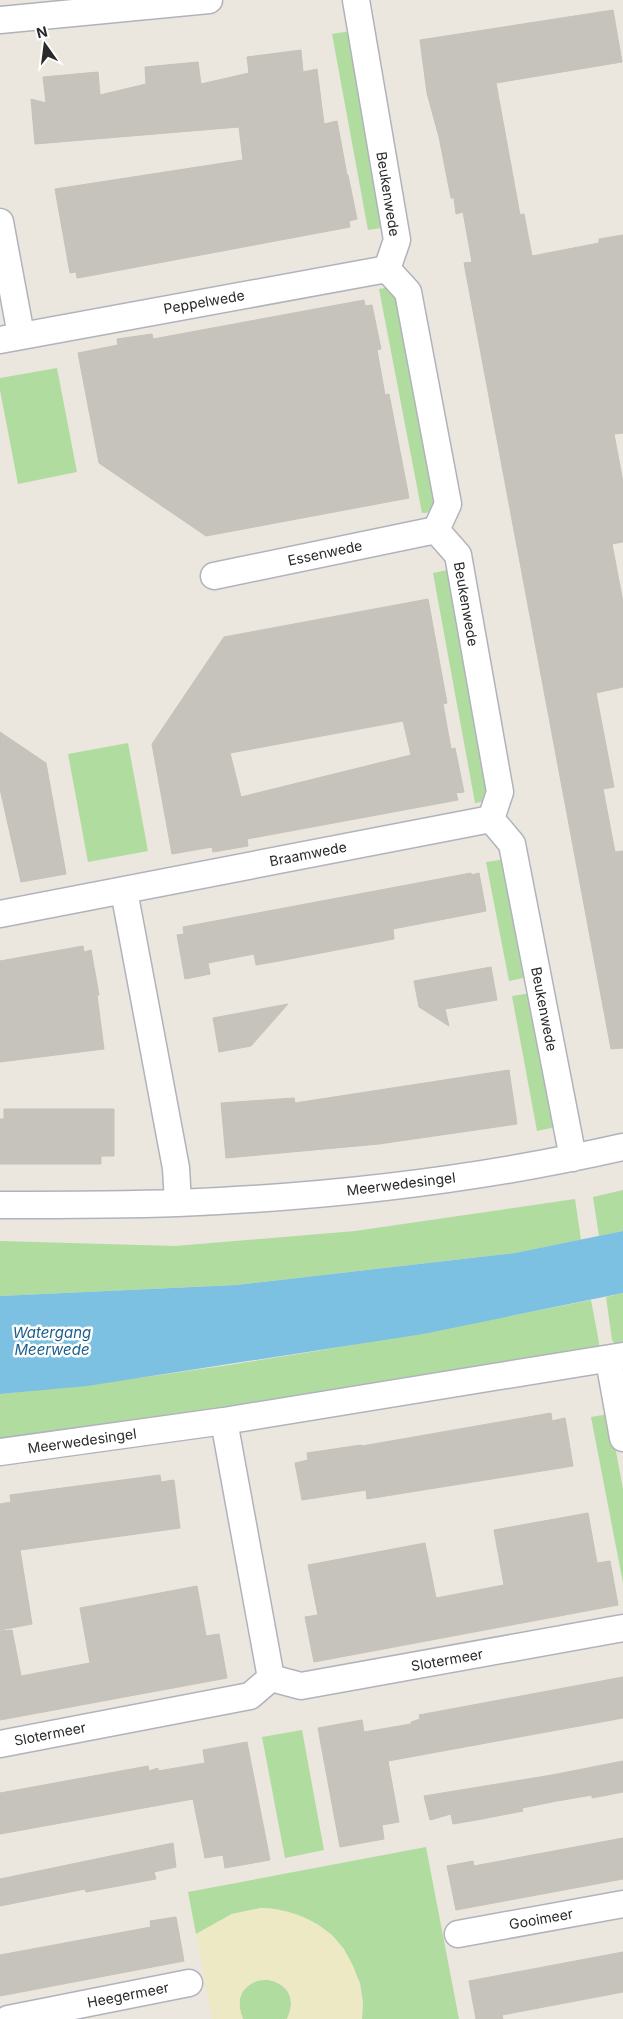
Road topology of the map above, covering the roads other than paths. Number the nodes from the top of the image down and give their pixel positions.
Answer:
1 (208, 0) edge
2 (356, 0) edge
3 (0, 20) edge
4 (0, 222) edge
5 (387, 269) junction
6 (10, 337) edge
7 (436, 530) junction
8 (214, 576) dead end
9 (491, 819) junction
10 (124, 891) junction
11 (0, 914) edge
12 (623, 1147) edge
13 (573, 1158) junction
14 (178, 1203) junction
15 (0, 1205) edge
16 (616, 1358) edge
17 (224, 1421) junction
18 (623, 1438) edge
19 (0, 1452) edge
20 (623, 1628) edge
21 (271, 1678) junction
22 (0, 1744) edge
23 (623, 1904) edge
24 (458, 1934) dead end
25 (188, 1983) dead end
26 (8, 2019) edge

1 - 3 street
2 - 5 street, Beukenwede
4 - 6 street, Peppelwede
5 - 6 street, Peppelwede
5 - 7 street
7 - 8 street, Essenwede
7 - 9 street, Beukenwede
9 - 10 street, Braamwede
9 - 13 street, Beukenwede
10 - 11 street, Braamwede
10 - 14 street
12 - 13 street, Meerwedesingel
13 - 14 street, Meerwedesingel
14 - 15 street, Meerwedesingel
16 - 17 street, Meerwedesingel
16 - 18 street
17 - 19 street, Meerwedesingel
17 - 21 street
20 - 21 street, Slotermeer
21 - 22 street, Slotermeer
23 - 24 street, Gooimeer
25 - 26 street, Heegermeer

